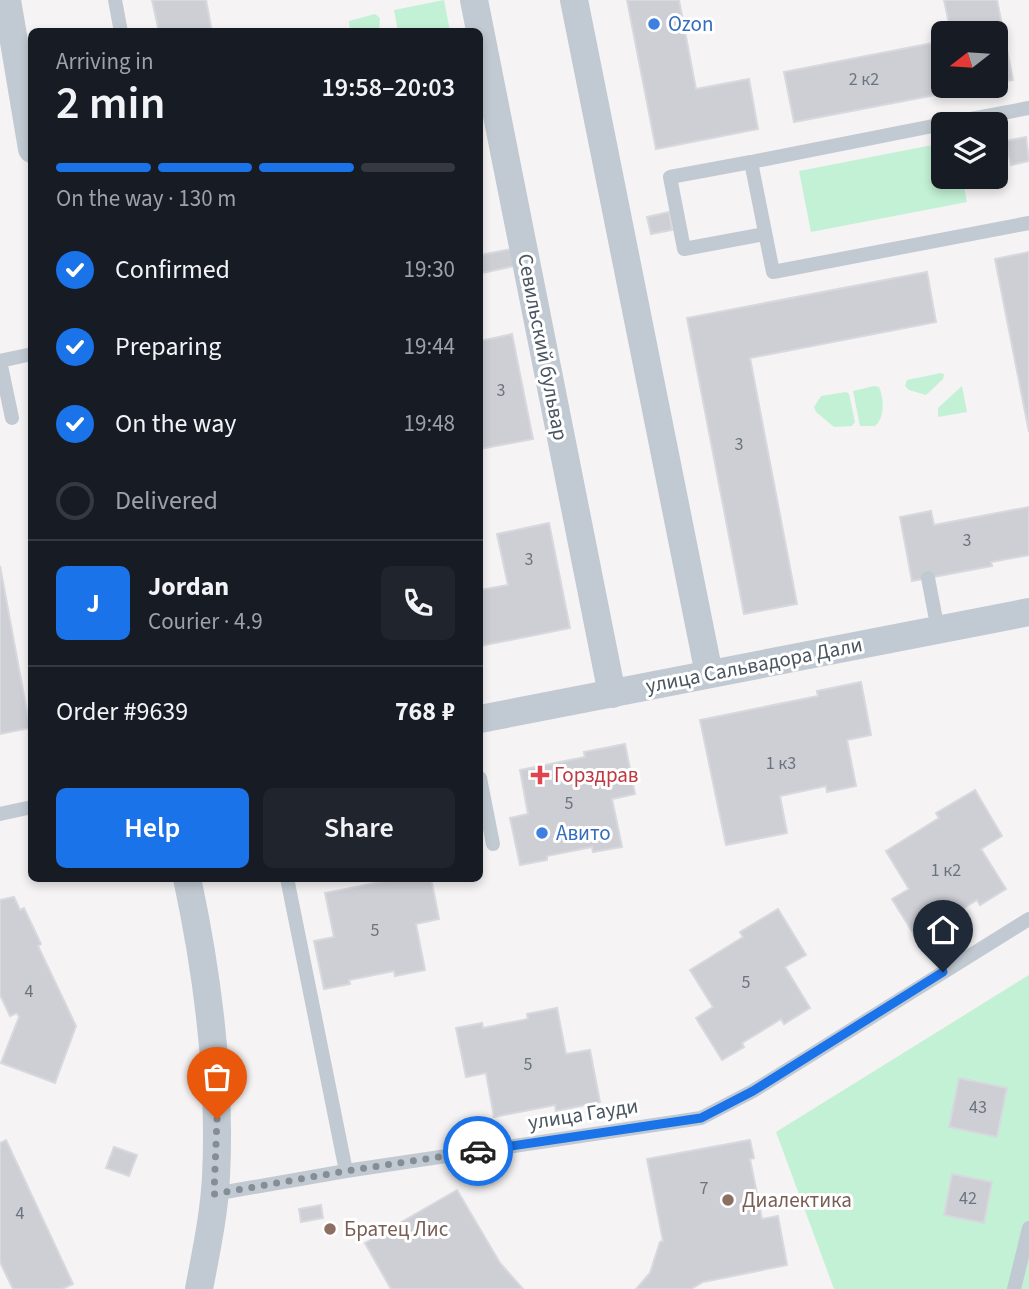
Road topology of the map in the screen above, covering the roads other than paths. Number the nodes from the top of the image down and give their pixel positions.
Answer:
1 (7, 0) edge
2 (115, 0) edge
3 (474, 0) edge
4 (575, 0) edge
5 (120, 28) edge
6 (480, 28) edge
7 (483, 45) edge
8 (1029, 108) edge
9 (1008, 112) edge
10 (28, 125) edge
11 (931, 127) edge
12 (751, 162) junction
13 (1029, 223) edge
14 (765, 234) junction
15 (28, 355) edge
16 (12, 418) dead end
17 (928, 578) dead end
18 (1029, 612) edge
19 (938, 630) junction
20 (709, 674) junction
21 (612, 694) junction
22 (483, 718) edge
23 (483, 793) edge
24 (28, 808) edge
25 (0, 814) edge
26 (493, 844) dead end
27 (188, 882) edge
28 (288, 882) edge
29 (1029, 919) edge
30 (346, 1171) junction
31 (214, 1194) junction
32 (1029, 1228) edge
33 (199, 1289) edge
34 (1014, 1289) edge

1 - 10 street
2 - 5 lane
3 - 6 street, Севильский бульвар
4 - 20 street
7 - 21 street, Севильский бульвар
8 - 9 lane
11 - 12 lane
12 - 14 lane
12 - 14 lane
13 - 14 lane
15 - 16 lane
17 - 19 lane
18 - 19 street, улица Сальвадора Дали
19 - 20 street, улица Сальвадора Дали
20 - 21 street, улица Сальвадора Дали
21 - 22 street, улица Сальвадора Дали
23 - 26 lane
24 - 25 lane
27 - 31 street
28 - 30 lane
29 - 30 lane, улица Гауди
30 - 31 lane, улица Гауди
31 - 33 street
32 - 34 lane

